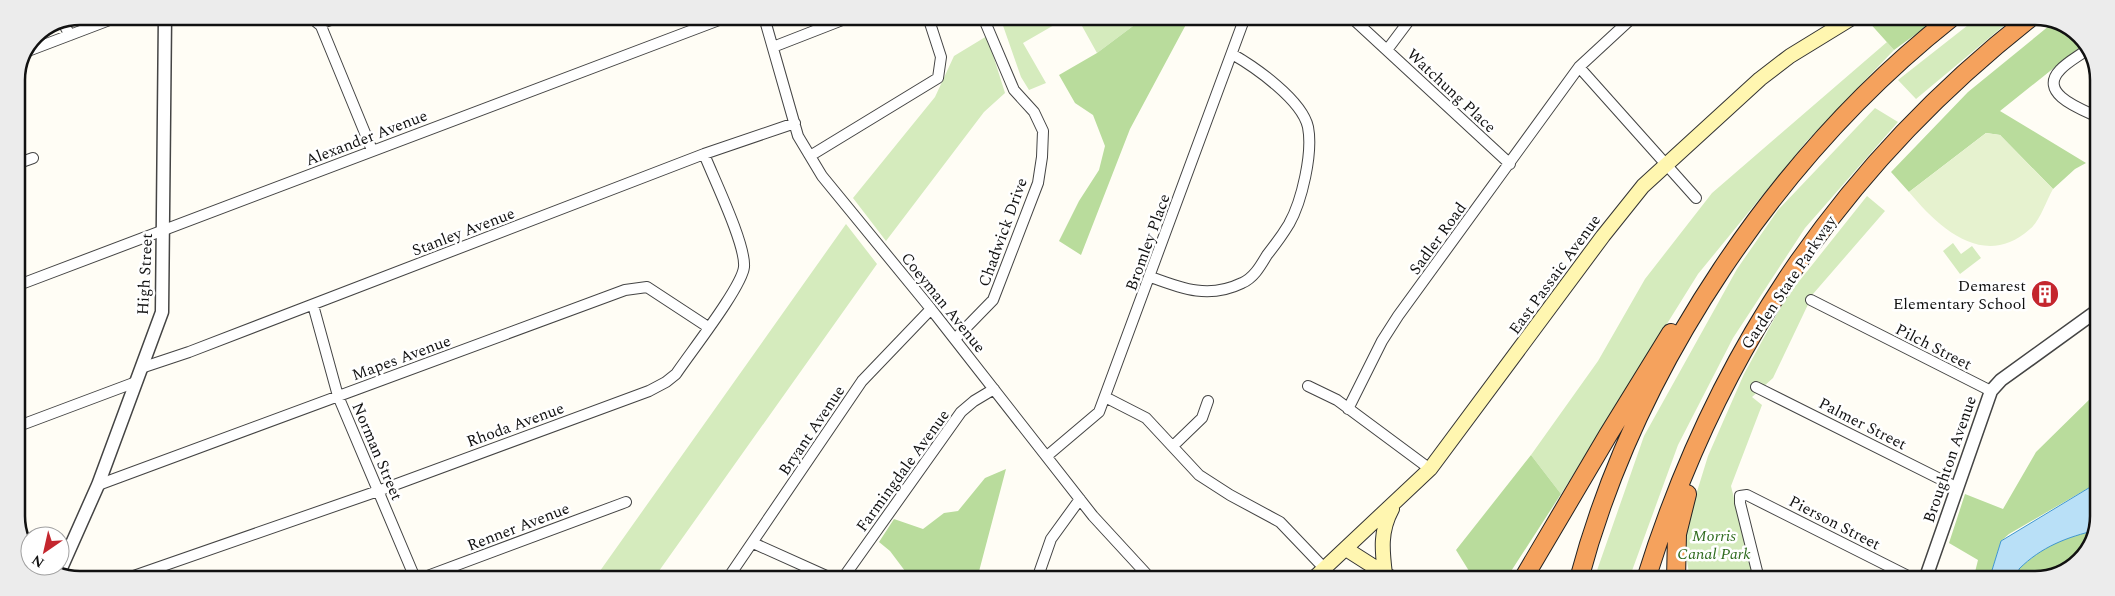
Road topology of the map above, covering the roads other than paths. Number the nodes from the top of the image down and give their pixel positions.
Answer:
1 (96, 25) edge
2 (165, 25) edge
3 (319, 25) edge
4 (706, 25) edge
5 (766, 25) edge
6 (829, 25) edge
7 (931, 25) edge
8 (986, 25) edge
9 (1242, 25) edge
10 (1360, 25) edge
11 (1406, 25) edge
12 (1624, 25) edge
13 (1841, 25) edge
14 (1943, 25) edge
15 (2022, 25) edge
16 (65, 27) edge
17 (70, 35) junction
18 (773, 47) junction
19 (34, 49) edge
20 (1387, 50) junction
21 (2083, 52) edge
22 (1232, 54) junction
23 (1578, 67) junction
24 (2090, 113) edge
25 (795, 123) junction
26 (372, 150) junction
27 (704, 154) junction
28 (810, 156) junction
29 (33, 158) dead end
30 (25, 161) edge
31 (1510, 164) junction
32 (1665, 164) junction
33 (1696, 198) dead end
34 (162, 230) junction
35 (1151, 277) junction
36 (25, 283) edge
37 (1811, 300) dead end
38 (313, 305) junction
39 (1698, 306) junction
40 (931, 308) junction
41 (2090, 316) edge
42 (708, 327) junction
43 (955, 339) junction
44 (1738, 358) junction
45 (141, 368) junction
46 (136, 382) junction
47 (1308, 386) dead end
48 (1756, 387) dead end
49 (994, 389) junction
50 (1991, 391) junction
51 (338, 396) junction
52 (1105, 397) junction
53 (1208, 401) dead end
54 (1348, 408) junction
55 (25, 424) edge
56 (1173, 446) junction
57 (1046, 456) junction
58 (1430, 469) junction
59 (98, 485) junction
60 (1956, 487) junction
61 (378, 491) junction
62 (1080, 499) junction
63 (1399, 499) junction
64 (626, 502) dead end
65 (70, 542) edge
66 (753, 543) junction
67 (1346, 549) junction
68 (1324, 568) junction
69 (148, 571) edge
70 (412, 571) edge
71 (441, 571) edge
72 (733, 571) edge
73 (815, 571) edge
74 (848, 571) edge
75 (1040, 571) edge
76 (1144, 571) edge
77 (1321, 571) edge
78 (1381, 571) edge
79 (1388, 571) edge
80 (1528, 571) edge
81 (1581, 571) edge
82 (1649, 571) edge
83 (1676, 571) edge
84 (1757, 571) edge
85 (1898, 571) edge
86 (1928, 571) edge

1 - 17 street
2 - 34 street, High Street
3 - 26 street
4 - 26 street, Alexander Avenue
5 - 18 street, Coeyman Avenue
6 - 18 street
7 - 28 street
8 - 43 street, Chadwick Drive
9 - 22 street, Bromley Place
10 - 20 street, Watchung Place
11 - 20 street
12 - 23 street, Sadler Road
13 - 32 main road, East Passaic Avenue
14 - 39 highway
15 - 44 highway, Garden State Parkway
16 - 17 street
17 - 19 street
18 - 25 street, Coeyman Avenue
20 - 31 street, Watchung Place
21 - 24 street
22 - 35 street, Bromley Place
22 - 35 street
23 - 31 street, Sadler Road
23 - 32 street
25 - 27 street, Stanley Avenue
25 - 28 street, Coeyman Avenue
26 - 34 street, Alexander Avenue
27 - 38 street, Stanley Avenue
27 - 42 street, Rhoda Avenue
28 - 40 street, Coeyman Avenue
29 - 30 street
31 - 54 street, Sadler Road
32 - 33 street
32 - 58 main road, East Passaic Avenue
34 - 36 street, Alexander Avenue
34 - 45 street, High Street
35 - 52 street, Bromley Place
37 - 50 street, Pilch Street
38 - 45 street, Stanley Avenue
38 - 51 street, Norman Street
39 - 80 highway
39 - 81 highway
40 - 43 street, Coeyman Avenue
40 - 66 street, Bryant Avenue
41 - 50 street, Broughton Avenue
42 - 51 street, Mapes Avenue
42 - 61 street, Rhoda Avenue
43 - 49 street, Coeyman Avenue
44 - 82 highway, Garden State Parkway
44 - 83 highway
45 - 46 street, High Street
46 - 55 street
46 - 59 street, High Street
47 - 54 street
48 - 60 street, Palmer Street
49 - 57 street, Coeyman Avenue
49 - 74 street, Farmingdale Avenue
50 - 60 street, Broughton Avenue
51 - 59 street, Mapes Avenue
51 - 61 street, Norman Street
52 - 56 street
52 - 57 street, Bromley Place
53 - 56 street
54 - 58 street
56 - 68 street
57 - 62 street, Coeyman Avenue
58 - 63 main road, East Passaic Avenue
59 - 65 street, High Street
60 - 86 street, Broughton Avenue
61 - 69 street, Rhoda Avenue
61 - 70 street, Norman Street
62 - 75 street
62 - 76 street, Coeyman Avenue
63 - 67 main road, East Passaic Avenue
63 - 79 main road
64 - 71 street, Renner Avenue
66 - 72 street, Bryant Avenue
66 - 73 street
67 - 68 main road, East Passaic Avenue
67 - 78 main road
68 - 77 main road, East Passaic Avenue
84 - 85 street, Pierson Street

